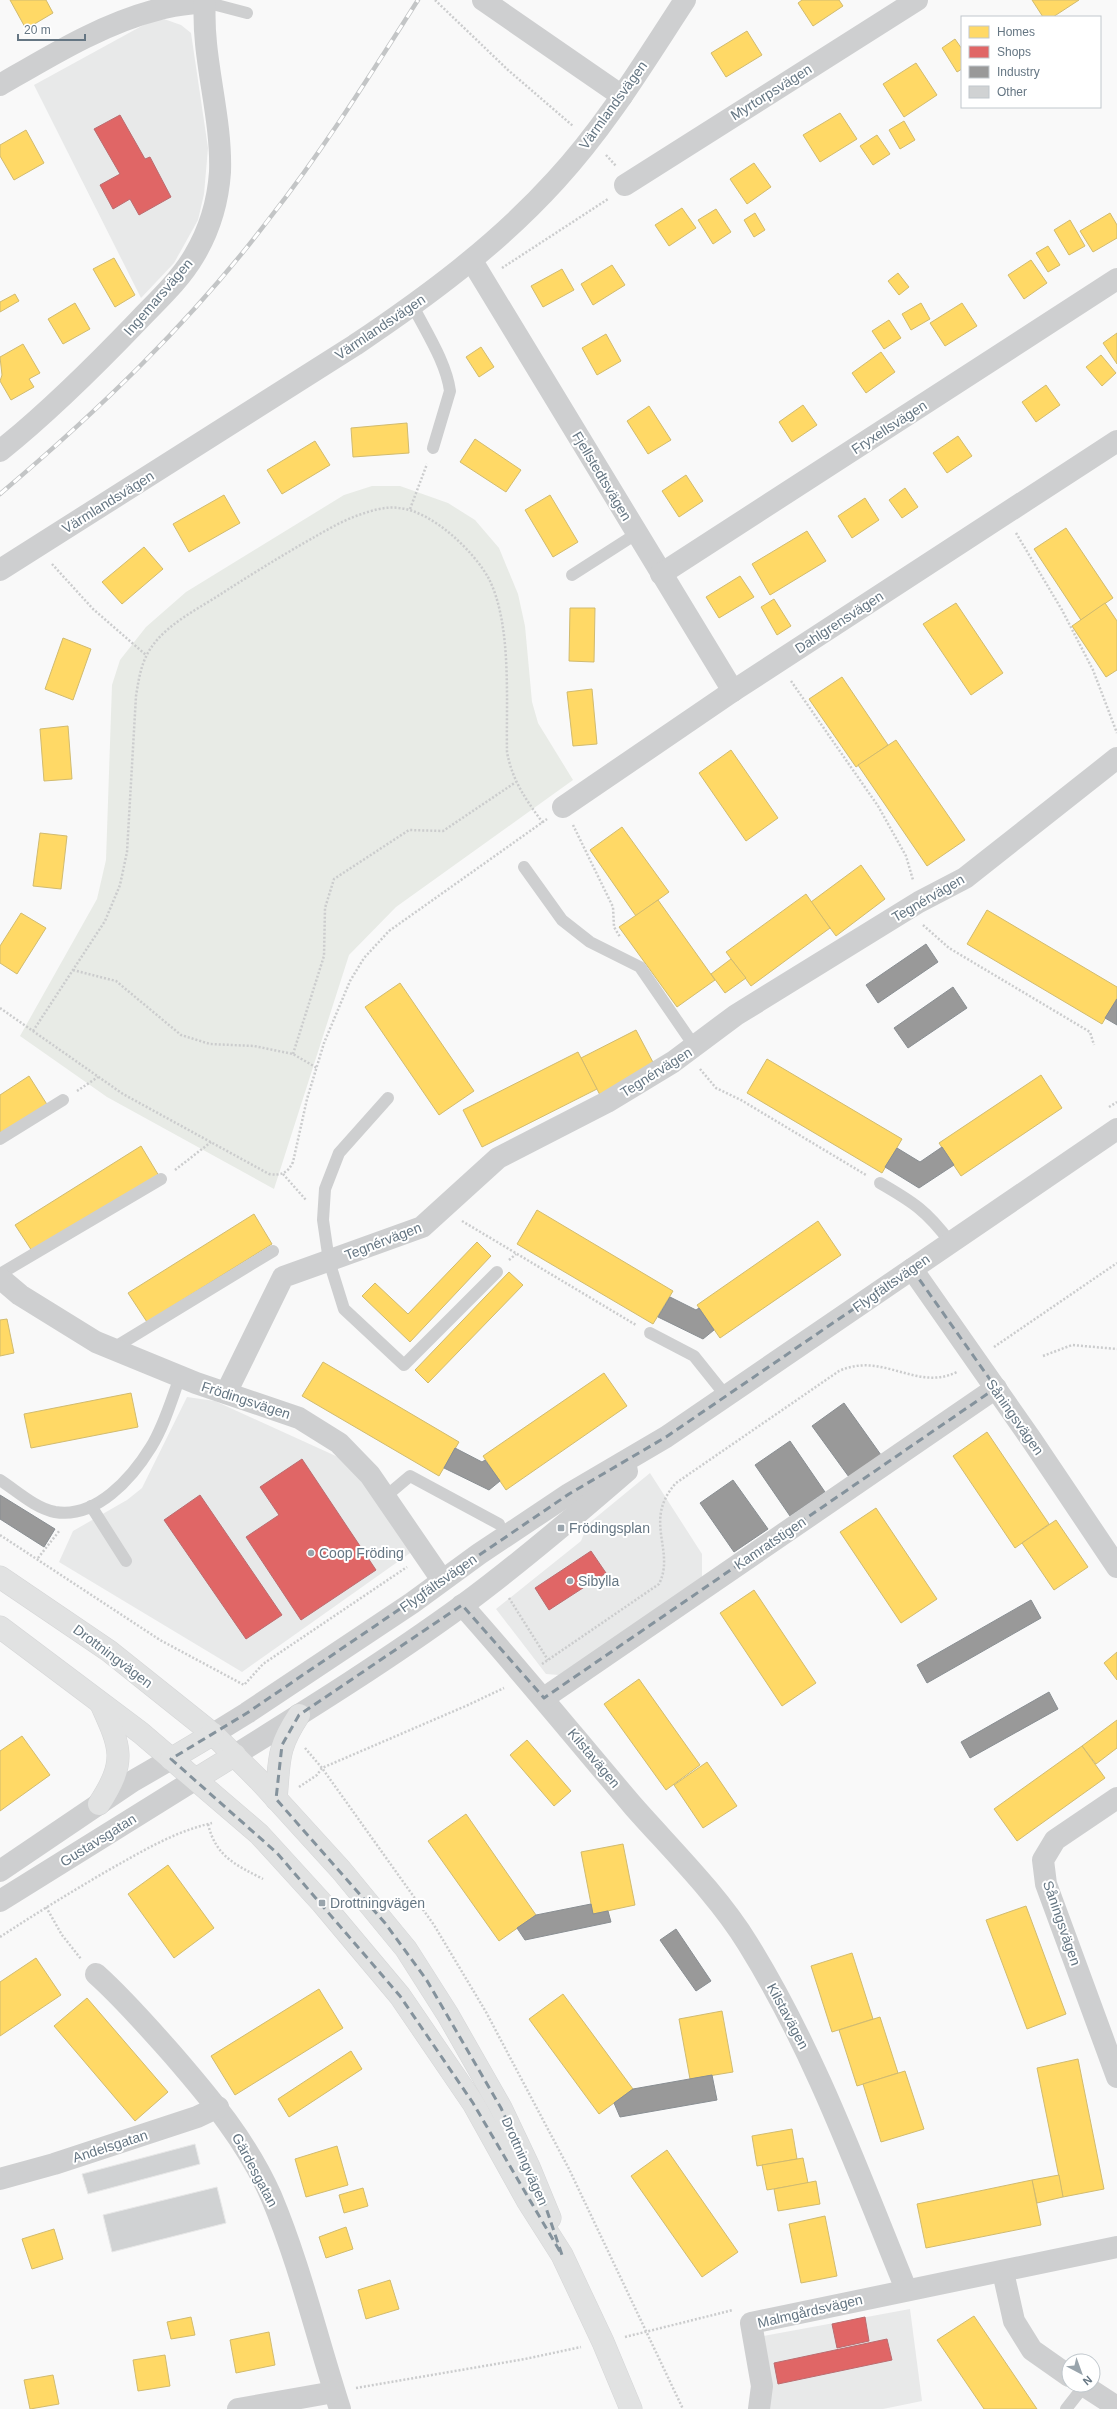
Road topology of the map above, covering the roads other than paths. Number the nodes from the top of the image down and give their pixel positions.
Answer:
1 (483, 0) edge
2 (686, 0) edge
3 (917, 0) edge
4 (205, 1) edge
5 (246, 13) dead end
6 (0, 85) edge
7 (622, 96) junction
8 (625, 184) road end
9 (472, 261) junction
10 (1117, 280) edge
11 (413, 306) junction
12 (1117, 441) edge
13 (433, 448) road end
14 (0, 451) edge
15 (636, 534) junction
16 (0, 570) edge
17 (661, 574) junction
18 (572, 576) dead end
19 (733, 691) junction
20 (1117, 758) edge
21 (563, 807) road end
22 (524, 867) dead end
23 (695, 1047) junction
24 (388, 1098) dead end
25 (63, 1100) road end
26 (1117, 1129) edge
27 (0, 1139) edge
28 (161, 1179) road end
29 (880, 1183) road end
30 (950, 1242) junction
31 (273, 1251) dead end
32 (329, 1261) junction
33 (912, 1269) junction
34 (497, 1272) dead end
35 (0, 1274) edge
36 (0, 1278) edge
37 (650, 1333) road end
38 (112, 1349) junction
39 (180, 1377) junction
40 (996, 1388) junction
41 (226, 1393) junction
42 (726, 1396) junction
43 (666, 1437) junction
44 (0, 1480) edge
45 (385, 1497) junction
46 (91, 1506) junction
47 (499, 1524) dead end
48 (126, 1561) dead end
49 (1117, 1567) edge
50 (0, 1577) edge
51 (442, 1580) junction
52 (462, 1605) junction
53 (0, 1627) edge
54 (544, 1698) junction
55 (99, 1701) junction
56 (298, 1715) junction
57 (213, 1734) junction
58 (234, 1755) junction
59 (171, 1759) junction
60 (196, 1779) junction
61 (285, 1794) junction
62 (1117, 1798) edge
63 (99, 1804) junction
64 (0, 1871) edge
65 (0, 1901) edge
66 (96, 1974) road end
67 (1117, 2077) edge
68 (218, 2106) junction
69 (0, 2180) edge
70 (1117, 2246) edge
71 (562, 2255) junction
72 (1003, 2272) junction
73 (906, 2289) junction
74 (1061, 2370) edge
75 (1074, 2393) edge
76 (1096, 2393) edge
77 (337, 2400) edge
78 (1117, 2407) edge
79 (238, 2409) edge
80 (631, 2409) edge
81 (759, 2409) edge
82 (1066, 2409) edge

1 - 7 street
2 - 7 street, Värmlandsvägen
3 - 8 street, Myrtorpsvägen
4 - 5 lane
4 - 6 street
4 - 14 street, Ingemarsvägen
7 - 9 street, Värmlandsvägen
9 - 11 street, Värmlandsvägen
9 - 15 street, Fjellstedtsvägen
10 - 17 street, Fryxellsvägen
11 - 13 lane
11 - 16 street, Värmlandsvägen
12 - 19 street, Dahlgrensvägen
15 - 17 street, Fjellstedtsvägen
15 - 18 lane
17 - 19 street, Fjellstedtsvägen
19 - 21 street, Dahlgrensvägen
20 - 23 street, Tegnérvägen
22 - 23 lane
23 - 32 street, Tegnérvägen
24 - 32 lane
25 - 27 lane
26 - 30 street, Flygfältsvägen
28 - 35 lane
29 - 30 lane
30 - 33 street, Flygfältsvägen
31 - 38 lane
32 - 34 lane
32 - 41 street, Tegnérvägen
33 - 40 street, Såningsvägen
33 - 42 street, Flygfältsvägen
36 - 38 street, Frödingsvägen
37 - 42 lane
38 - 39 street, Frödingsvägen
39 - 41 street, Frödingsvägen
39 - 46 lane
40 - 49 street, Såningsvägen
40 - 54 street, Kamratstigen
41 - 45 street, Frödingsvägen
42 - 43 street, Flygfältsvägen
43 - 51 street, Flygfältsvägen
43 - 52 street, Flygfältsvägen
44 - 46 lane
45 - 47 lane
45 - 51 street, Frödingsvägen
46 - 48 lane
50 - 57 main road, Drottningvägen
51 - 52 street, Frödingsvägen
51 - 57 street, Flygfältsvägen
52 - 54 street, Kilstavägen
52 - 56 street, Flygfältsvägen
53 - 55 main road, Drottningvägen
54 - 73 street, Kilstavägen
55 - 59 main road, Drottningvägen
55 - 63 main road
56 - 58 street, Flygfältsvägen
56 - 61 main road
57 - 58 main road, Drottningvägen
57 - 59 main road
58 - 60 main road
58 - 61 main road, Drottningvägen
59 - 60 main road, Drottningvägen
59 - 63 street, Gustavsgatan
60 - 65 street, Gustavsgatan
60 - 71 main road, Drottningvägen
61 - 71 main road, Drottningvägen
62 - 67 street, Såningsvägen
63 - 64 street, Gustavsgatan
66 - 68 street, Gärdesgatan
68 - 69 street, Andelsgatan
68 - 77 street, Gärdesgatan
70 - 72 street
71 - 80 main road, Drottningvägen
72 - 73 street
72 - 74 street
73 - 81 street, Malmgårdsvägen
75 - 82 lane
76 - 78 street
77 - 79 street

